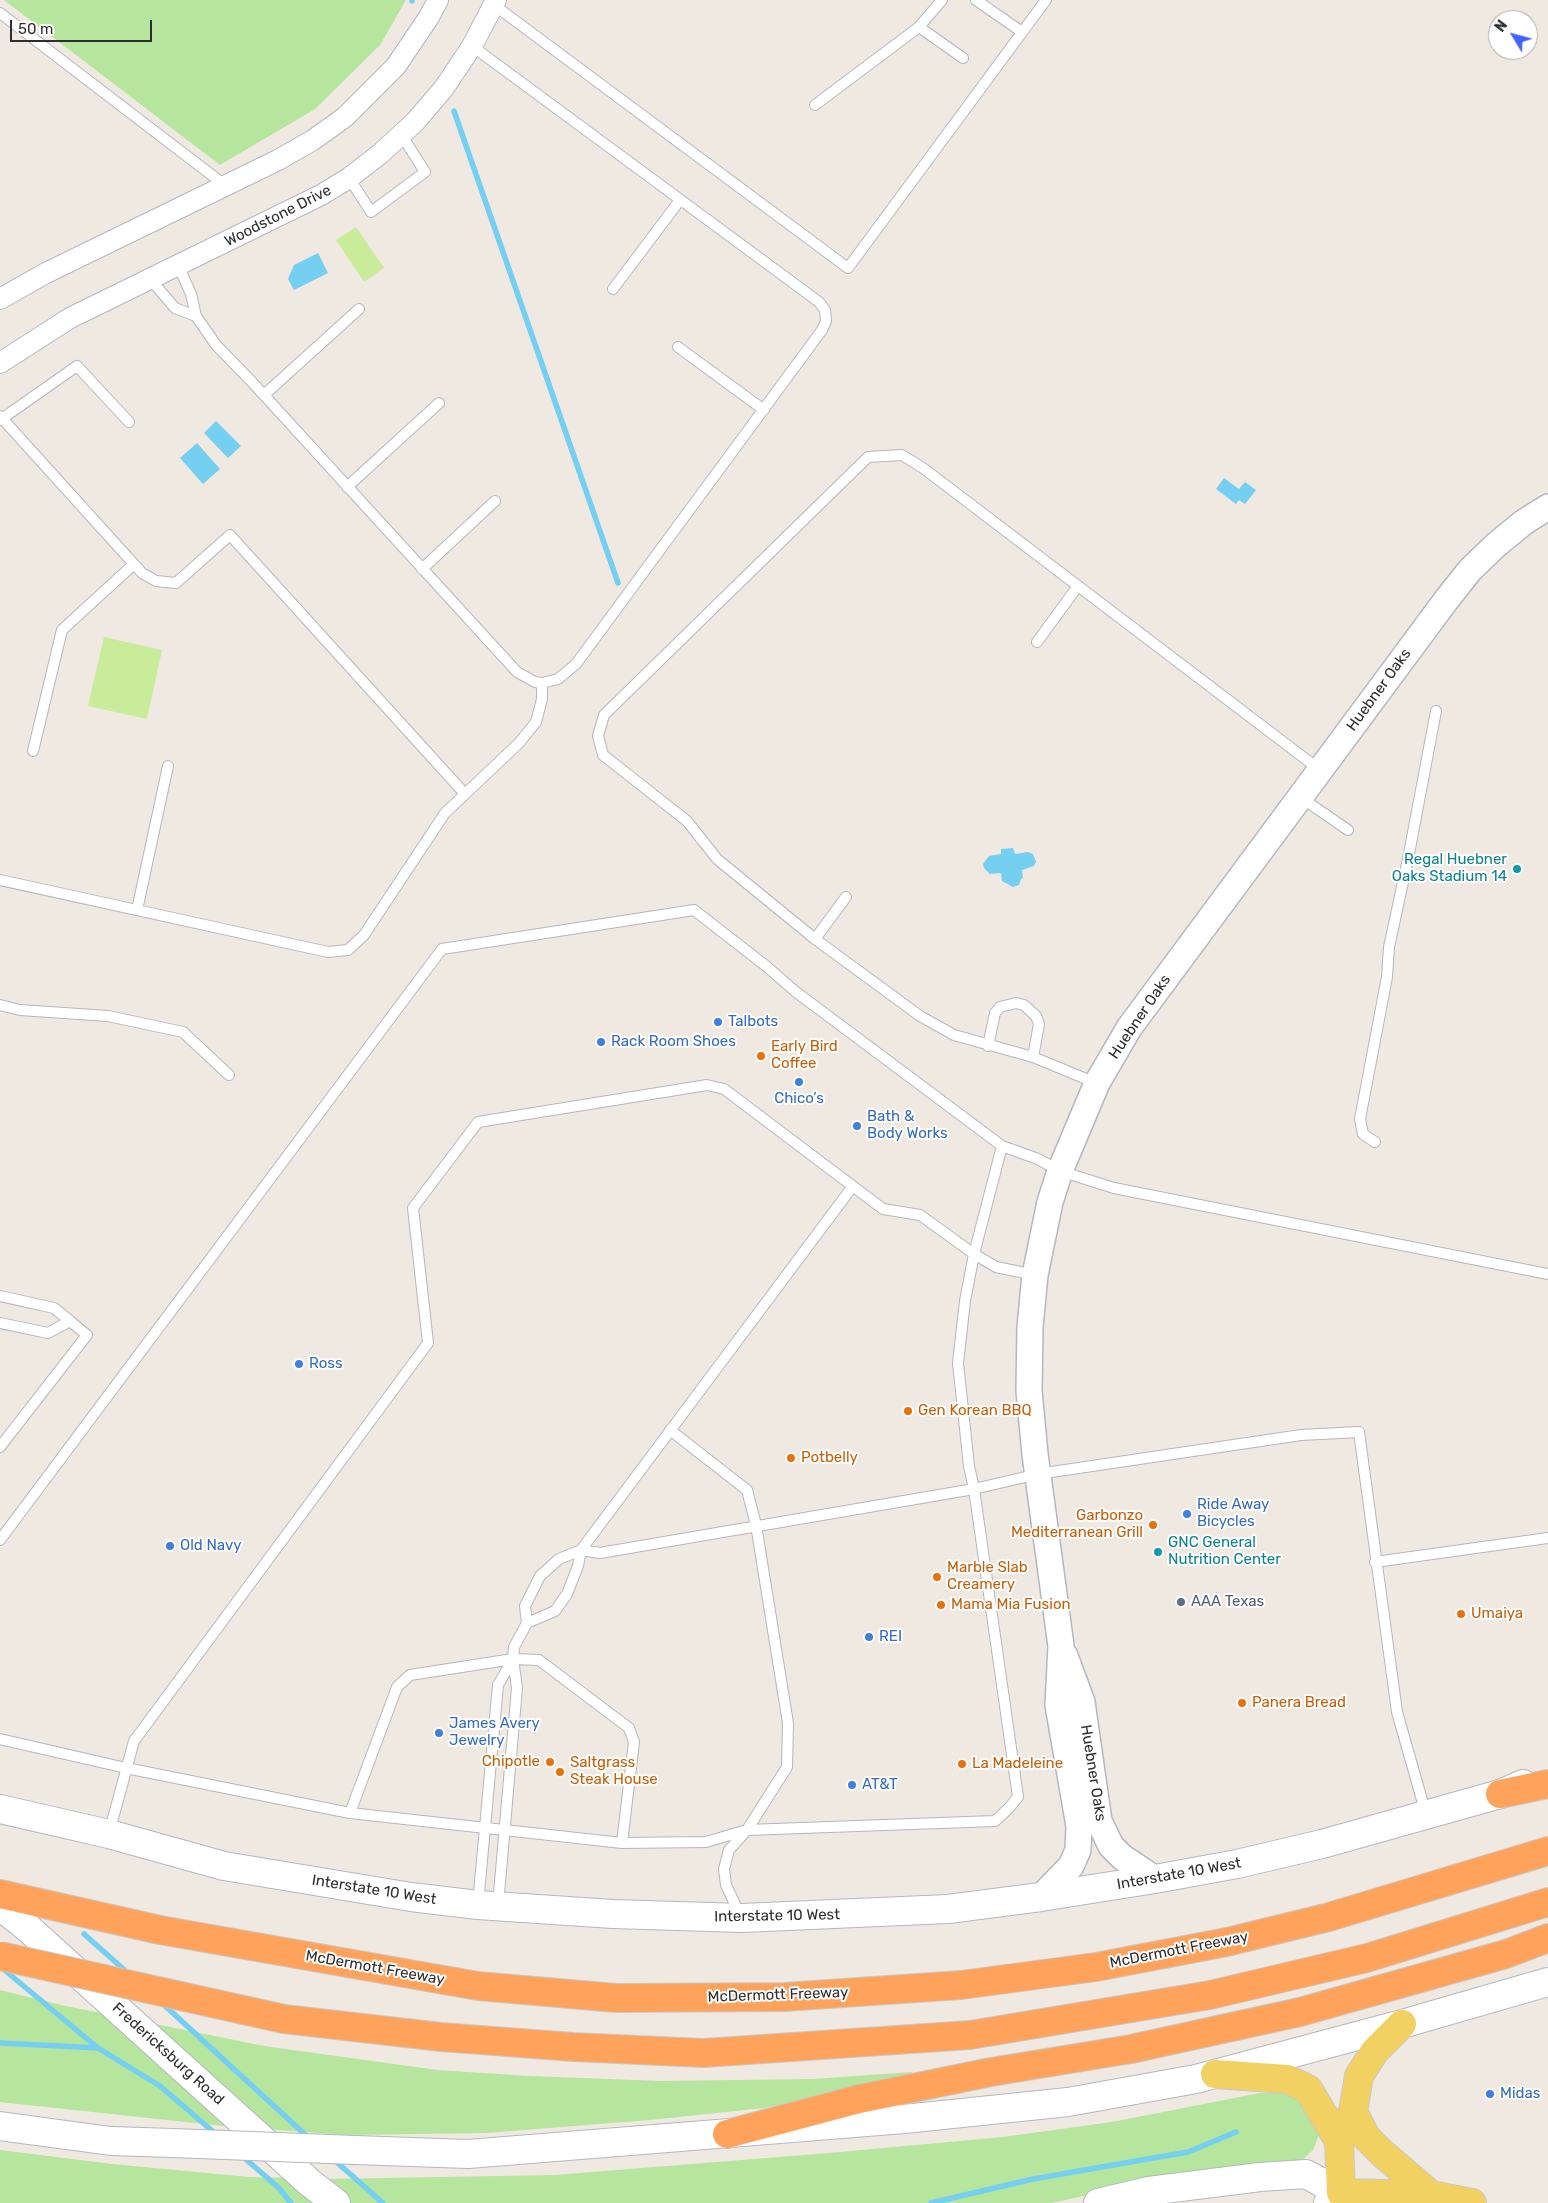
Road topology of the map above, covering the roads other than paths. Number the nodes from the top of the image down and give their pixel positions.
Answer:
1 (438, 0) edge
2 (942, 0) edge
3 (976, 0) edge
4 (1046, 0) edge
5 (495, 3) edge
6 (0, 13) edge
7 (919, 27) junction
8 (1022, 32) junction
9 (472, 46) junction
10 (963, 58) dead end
11 (815, 105) dead end
12 (401, 134) junction
13 (349, 178) junction
14 (226, 186) junction
15 (680, 200) junction
16 (178, 265) junction
17 (150, 279) junction
18 (613, 289) dead end
19 (0, 299) edge
20 (359, 309) dead end
21 (196, 316) junction
22 (678, 346) dead end
23 (0, 363) edge
24 (264, 395) junction
25 (439, 403) dead end
26 (764, 410) junction
27 (1, 418) edge
28 (129, 422) dead end
29 (347, 486) junction
30 (495, 501) dead end
31 (1548, 508) edge
32 (134, 564) junction
33 (422, 569) junction
34 (1078, 586) junction
35 (1036, 642) dead end
36 (542, 683) junction
37 (1436, 711) dead end
38 (33, 751) dead end
39 (168, 766) dead end
40 (1320, 770) junction
41 (465, 794) junction
42 (1300, 797) junction
43 (1348, 830) dead end
44 (0, 880) edge
45 (846, 898) dead end
46 (137, 910) junction
47 (815, 939) junction
48 (0, 1005) edge
49 (988, 1046) junction
50 (1033, 1057) junction
51 (229, 1075) dead end
52 (1097, 1083) junction
53 (1374, 1142) dead end
54 (1002, 1146) junction
55 (1060, 1171) junction
56 (853, 1186) junction
57 (974, 1254) junction
58 (1548, 1274) edge
59 (1036, 1275) junction
60 (0, 1296) edge
61 (70, 1321) junction
62 (0, 1323) edge
63 (670, 1430) junction
64 (0, 1447) edge
65 (1038, 1474) junction
66 (974, 1490) junction
67 (756, 1525) junction
68 (1548, 1538) edge
69 (0, 1540) edge
70 (581, 1550) junction
71 (1375, 1562) junction
72 (526, 1623) junction
73 (1061, 1646) junction
74 (512, 1660) junction
75 (0, 1739) edge
76 (126, 1768) junction
77 (1548, 1774) edge
78 (1548, 1784) edge
79 (1500, 1794) junction
80 (0, 1809) edge
81 (350, 1813) junction
82 (1426, 1815) junction
83 (486, 1828) junction
84 (505, 1830) junction
85 (747, 1830) junction
86 (109, 1834) junction
87 (622, 1843) junction
88 (1548, 1851) edge
89 (1155, 1879) junction
90 (0, 1894) edge
91 (1041, 1897) junction
92 (1548, 1902) edge
93 (0, 1906) edge
94 (488, 1906) junction
95 (742, 1918) junction
96 (1548, 1938) edge
97 (0, 1956) edge
98 (1548, 1982) edge
99 (1402, 2024) junction
100 (1215, 2074) junction
101 (1353, 2112) junction
102 (0, 2126) edge
103 (727, 2134) junction
104 (1339, 2140) junction
105 (1431, 2195) junction
106 (1337, 2200) edge
107 (336, 2203) edge
108 (1098, 2203) edge
109 (1472, 2203) edge

1 - 14 street
2 - 7 lane
3 - 8 lane
4 - 8 lane
5 - 8 lane
5 - 9 street, Woodstone Drive
6 - 14 lane
7 - 10 lane
7 - 11 lane
9 - 12 street, Woodstone Drive
9 - 15 lane
12 - 13 street, Woodstone Drive
12 - 13 lane
13 - 16 street, Woodstone Drive
14 - 19 street
15 - 18 lane
15 - 26 lane
16 - 17 street, Woodstone Drive
16 - 21 lane
17 - 21 lane
17 - 23 street, Woodstone Drive
20 - 24 lane
21 - 24 lane
22 - 26 lane
24 - 29 lane
25 - 29 lane
26 - 36 lane
27 - 28 lane
27 - 32 lane
29 - 33 lane
30 - 33 lane
31 - 40 street, Huebner Oaks
32 - 38 lane
32 - 41 lane
33 - 36 lane
34 - 35 lane
34 - 40 lane
34 - 47 lane
36 - 41 lane
37 - 53 lane
39 - 46 lane
40 - 42 street, Huebner Oaks
41 - 46 lane
42 - 43 lane
42 - 52 street, Huebner Oaks
44 - 46 lane
45 - 47 lane
47 - 49 lane
48 - 51 lane
49 - 50 lane
49 - 50 lane
50 - 52 lane
52 - 55 street, Huebner Oaks
54 - 55 lane
54 - 57 lane
54 - 69 lane
55 - 58 lane
55 - 59 street, Huebner Oaks
56 - 57 lane
56 - 63 lane
56 - 76 lane
57 - 59 lane
57 - 66 lane
59 - 65 street, Huebner Oaks
60 - 61 lane
61 - 62 lane
61 - 64 lane
63 - 67 lane
63 - 70 lane
65 - 66 lane
65 - 71 lane
65 - 73 street, Huebner Oaks
66 - 67 lane
66 - 85 lane
67 - 70 lane
67 - 85 lane
68 - 71 lane
70 - 72 lane
70 - 72 lane
71 - 82 lane
72 - 74 lane
73 - 89 street, Huebner Oaks
73 - 91 street, Huebner Oaks
74 - 81 lane
74 - 83 lane
74 - 84 lane
74 - 87 lane
75 - 76 lane
76 - 81 lane
76 - 86 lane
77 - 79 main road, Interstate 10 West
78 - 79 highway
79 - 82 main road, Interstate 10 West
80 - 86 main road, Interstate 10 West
81 - 83 lane
82 - 89 main road, Interstate 10 West
83 - 84 lane
83 - 94 lane
84 - 87 lane
84 - 94 lane
85 - 87 lane
85 - 95 lane
86 - 94 main road, Interstate 10 West
88 - 90 highway, McDermott Freeway
89 - 91 main road, Interstate 10 West
91 - 95 main road, Interstate 10 West
92 - 97 highway, bridge
93 - 107 main road, Fredericksburg Road
94 - 95 main road, Interstate 10 West
96 - 103 highway
98 - 99 main road
99 - 100 main road
99 - 101 main road
100 - 103 main road
100 - 104 main road
101 - 104 main road
101 - 105 main road
102 - 103 main road, bridge
104 - 106 main road
105 - 106 main road
105 - 109 main road
106 - 108 main road

